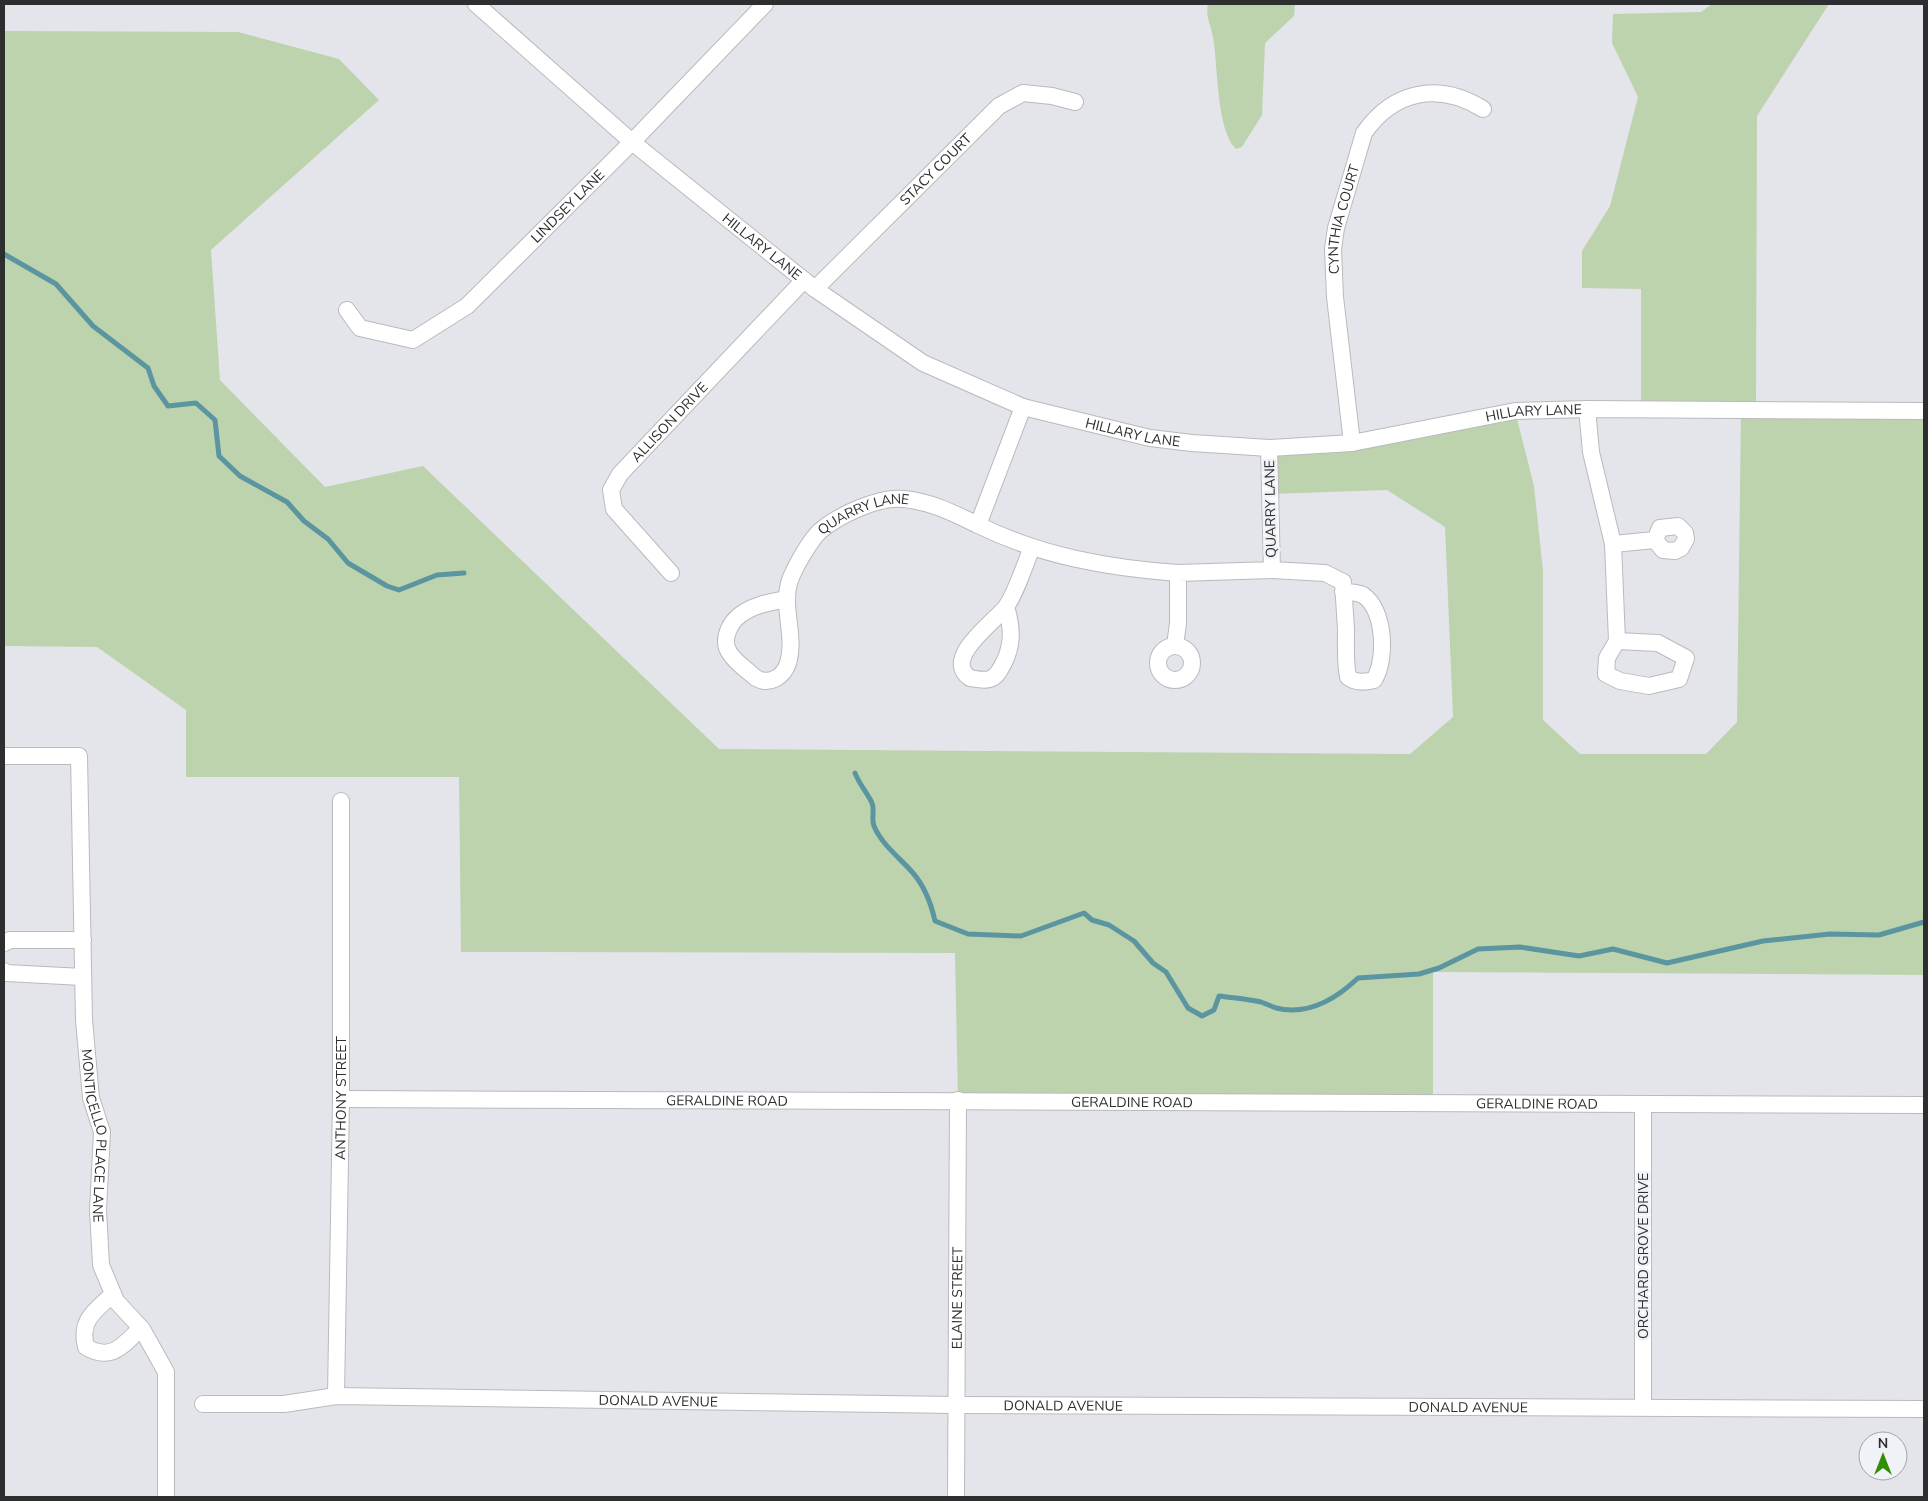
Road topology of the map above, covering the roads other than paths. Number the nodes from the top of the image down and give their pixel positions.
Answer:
1 (476, 4) edge
2 (765, 4) edge
3 (1076, 102) dead end
4 (1483, 109) dead end
5 (632, 142) junction
6 (810, 285) junction
7 (347, 310) dead end
8 (1023, 407) junction
9 (1587, 409) junction
10 (1924, 411) edge
11 (1352, 443) junction
12 (1269, 448) junction
13 (978, 525) junction
14 (1655, 540) dead end
15 (1613, 544) junction
16 (1032, 547) junction
17 (1272, 570) junction
18 (1178, 572) junction
19 (671, 573) dead end
20 (1343, 592) junction
21 (786, 598) junction
22 (1006, 607) dead end
23 (1617, 642) junction
24 (1175, 646) dead end
25 (4, 756) edge
26 (341, 801) dead end
27 (83, 940) junction
28 (4, 943) edge
29 (4, 971) edge
30 (83, 976) junction
31 (341, 1099) junction
32 (958, 1100) junction
33 (1643, 1104) junction
34 (1924, 1105) edge
35 (114, 1294) junction
36 (141, 1328) junction
37 (336, 1396) junction
38 (203, 1404) dead end
39 (956, 1406) junction
40 (1643, 1407) junction
41 (1924, 1409) edge
42 (166, 1497) edge
43 (956, 1497) edge

1 - 5 street, HILLARY LANE
2 - 5 street, LINDSEY LANE
3 - 6 street, STACY COURT
4 - 11 street, CYNTHIA COURT
5 - 6 street, HILLARY LANE
5 - 7 street, LINDSEY LANE
6 - 8 street, HILLARY LANE
6 - 19 street, ALLISON DRIVE
8 - 12 street, HILLARY LANE
8 - 13 street
9 - 10 street, HILLARY LANE
9 - 11 street, HILLARY LANE
9 - 15 street
11 - 12 street, HILLARY LANE
12 - 17 street, QUARRY LANE
13 - 16 street, QUARRY LANE
13 - 21 street, QUARRY LANE
14 - 15 street
15 - 23 street
16 - 18 street, QUARRY LANE
16 - 22 street
17 - 18 street, QUARRY LANE
17 - 20 street, QUARRY LANE
18 - 24 street
20 - 20 street
21 - 21 street, QUARRY LANE
23 - 23 street
25 - 27 street, MONTICELLO PLACE LANE
26 - 31 street, ANTHONY STREET
27 - 28 street
27 - 30 street, MONTICELLO PLACE LANE
29 - 30 street
30 - 35 street, MONTICELLO PLACE LANE
31 - 32 street, GERALDINE ROAD
31 - 37 street, ANTHONY STREET
32 - 33 street, GERALDINE ROAD
32 - 39 street, ELAINE STREET
33 - 34 street, GERALDINE ROAD
33 - 40 street, ORCHARD GROVE DRIVE
35 - 36 street, MONTICELLO PLACE LANE
35 - 36 street
36 - 42 street, MONTICELLO PLACE LANE
37 - 38 street, DONALD AVENUE
37 - 39 street, DONALD AVENUE
39 - 40 street, DONALD AVENUE
39 - 43 street, ELAINE STREET
40 - 41 street, DONALD AVENUE

